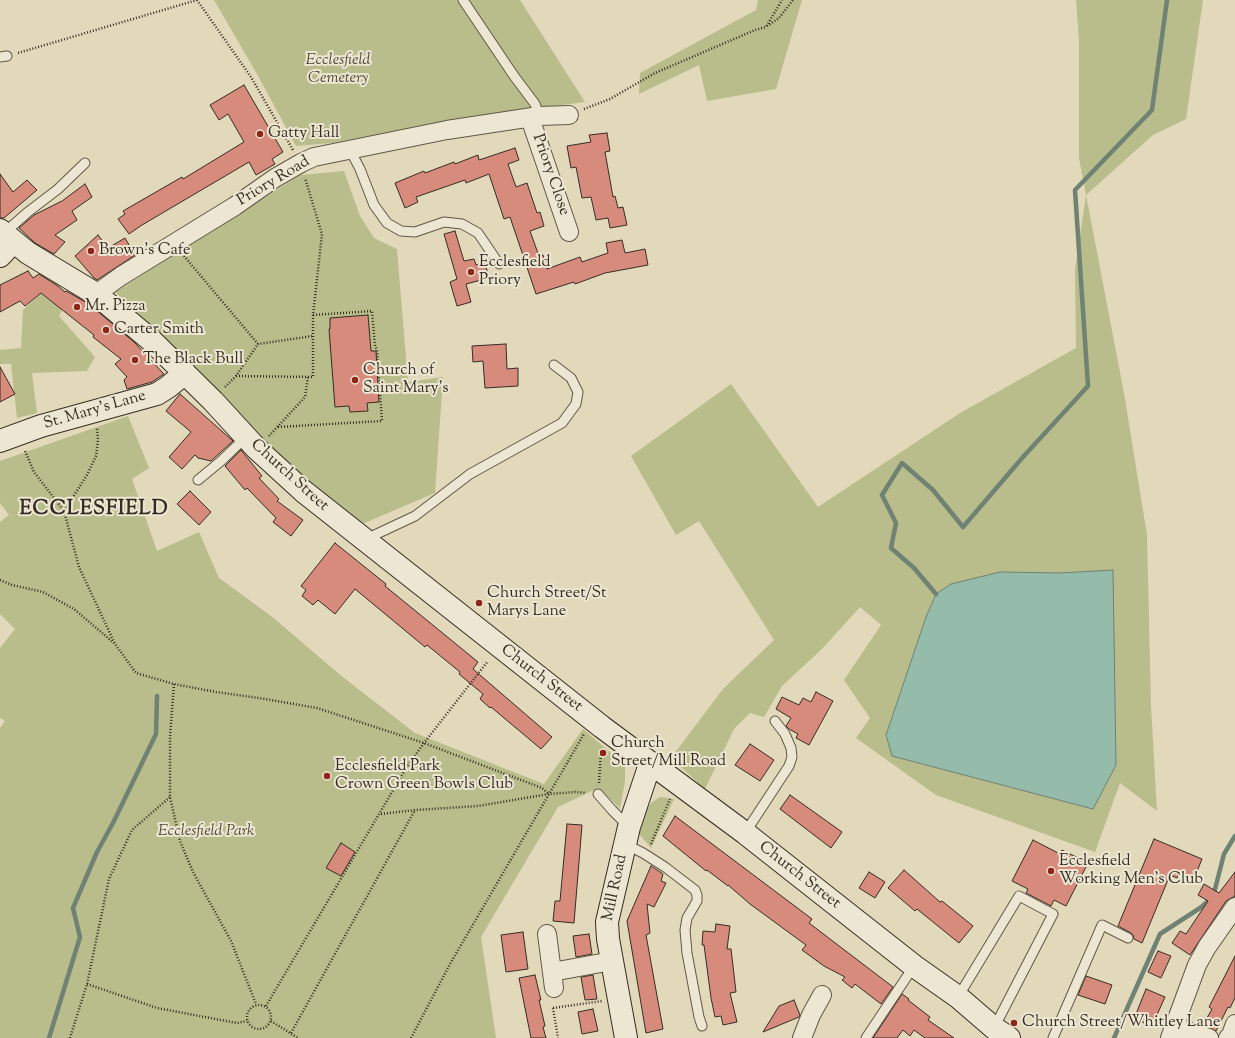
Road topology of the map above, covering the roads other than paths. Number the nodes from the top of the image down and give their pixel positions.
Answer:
1 (463, 0) edge
2 (569, 115) road end
3 (535, 117) junction
4 (350, 150) junction
5 (85, 163) dead end
6 (569, 232) dead end
7 (4, 241) edge
8 (499, 264) dead end
9 (96, 294) junction
10 (554, 365) dead end
11 (186, 373) junction
12 (0, 441) edge
13 (252, 443) junction
14 (198, 480) dead end
15 (364, 540) junction
16 (775, 720) dead end
17 (650, 764) junction
18 (598, 794) road end
19 (745, 833) junction
20 (627, 835) junction
21 (1235, 907) edge
22 (547, 934) dead end
23 (1128, 938) dead end
24 (612, 961) junction
25 (914, 966) junction
26 (822, 995) dead end
27 (958, 997) junction
28 (1235, 1024) edge
29 (702, 1026) dead end
30 (1001, 1033) edge
31 (1172, 1033) edge
32 (626, 1038) edge
33 (802, 1038) edge
34 (866, 1038) edge
35 (1054, 1038) edge
36 (1209, 1038) edge
37 (1228, 1038) edge

1 - 3 lane
2 - 3 street, Priory Road
3 - 4 street, Priory Road
3 - 6 street, Priory Close
4 - 8 lane
4 - 9 street, Priory Road
5 - 7 lane
7 - 9 main road, Church Street
9 - 11 main road, Church Street
10 - 15 lane
11 - 12 main road, St. Mary's Lane
11 - 13 main road, Church Street
13 - 14 lane
13 - 15 main road, Church Street
15 - 17 main road, Church Street
16 - 19 lane
17 - 19 main road, Church Street
17 - 20 main road, Mill Road
18 - 20 lane
19 - 25 main road, Church Street
20 - 24 main road, Mill Road
20 - 29 lane
21 - 31 street
22 - 24 street
23 - 35 lane
24 - 32 main road, Mill Road
25 - 27 main road, Church Street
25 - 34 lane
26 - 33 street
27 - 30 main road, Church Street
27 - 30 lane
28 - 37 street
31 - 36 street

